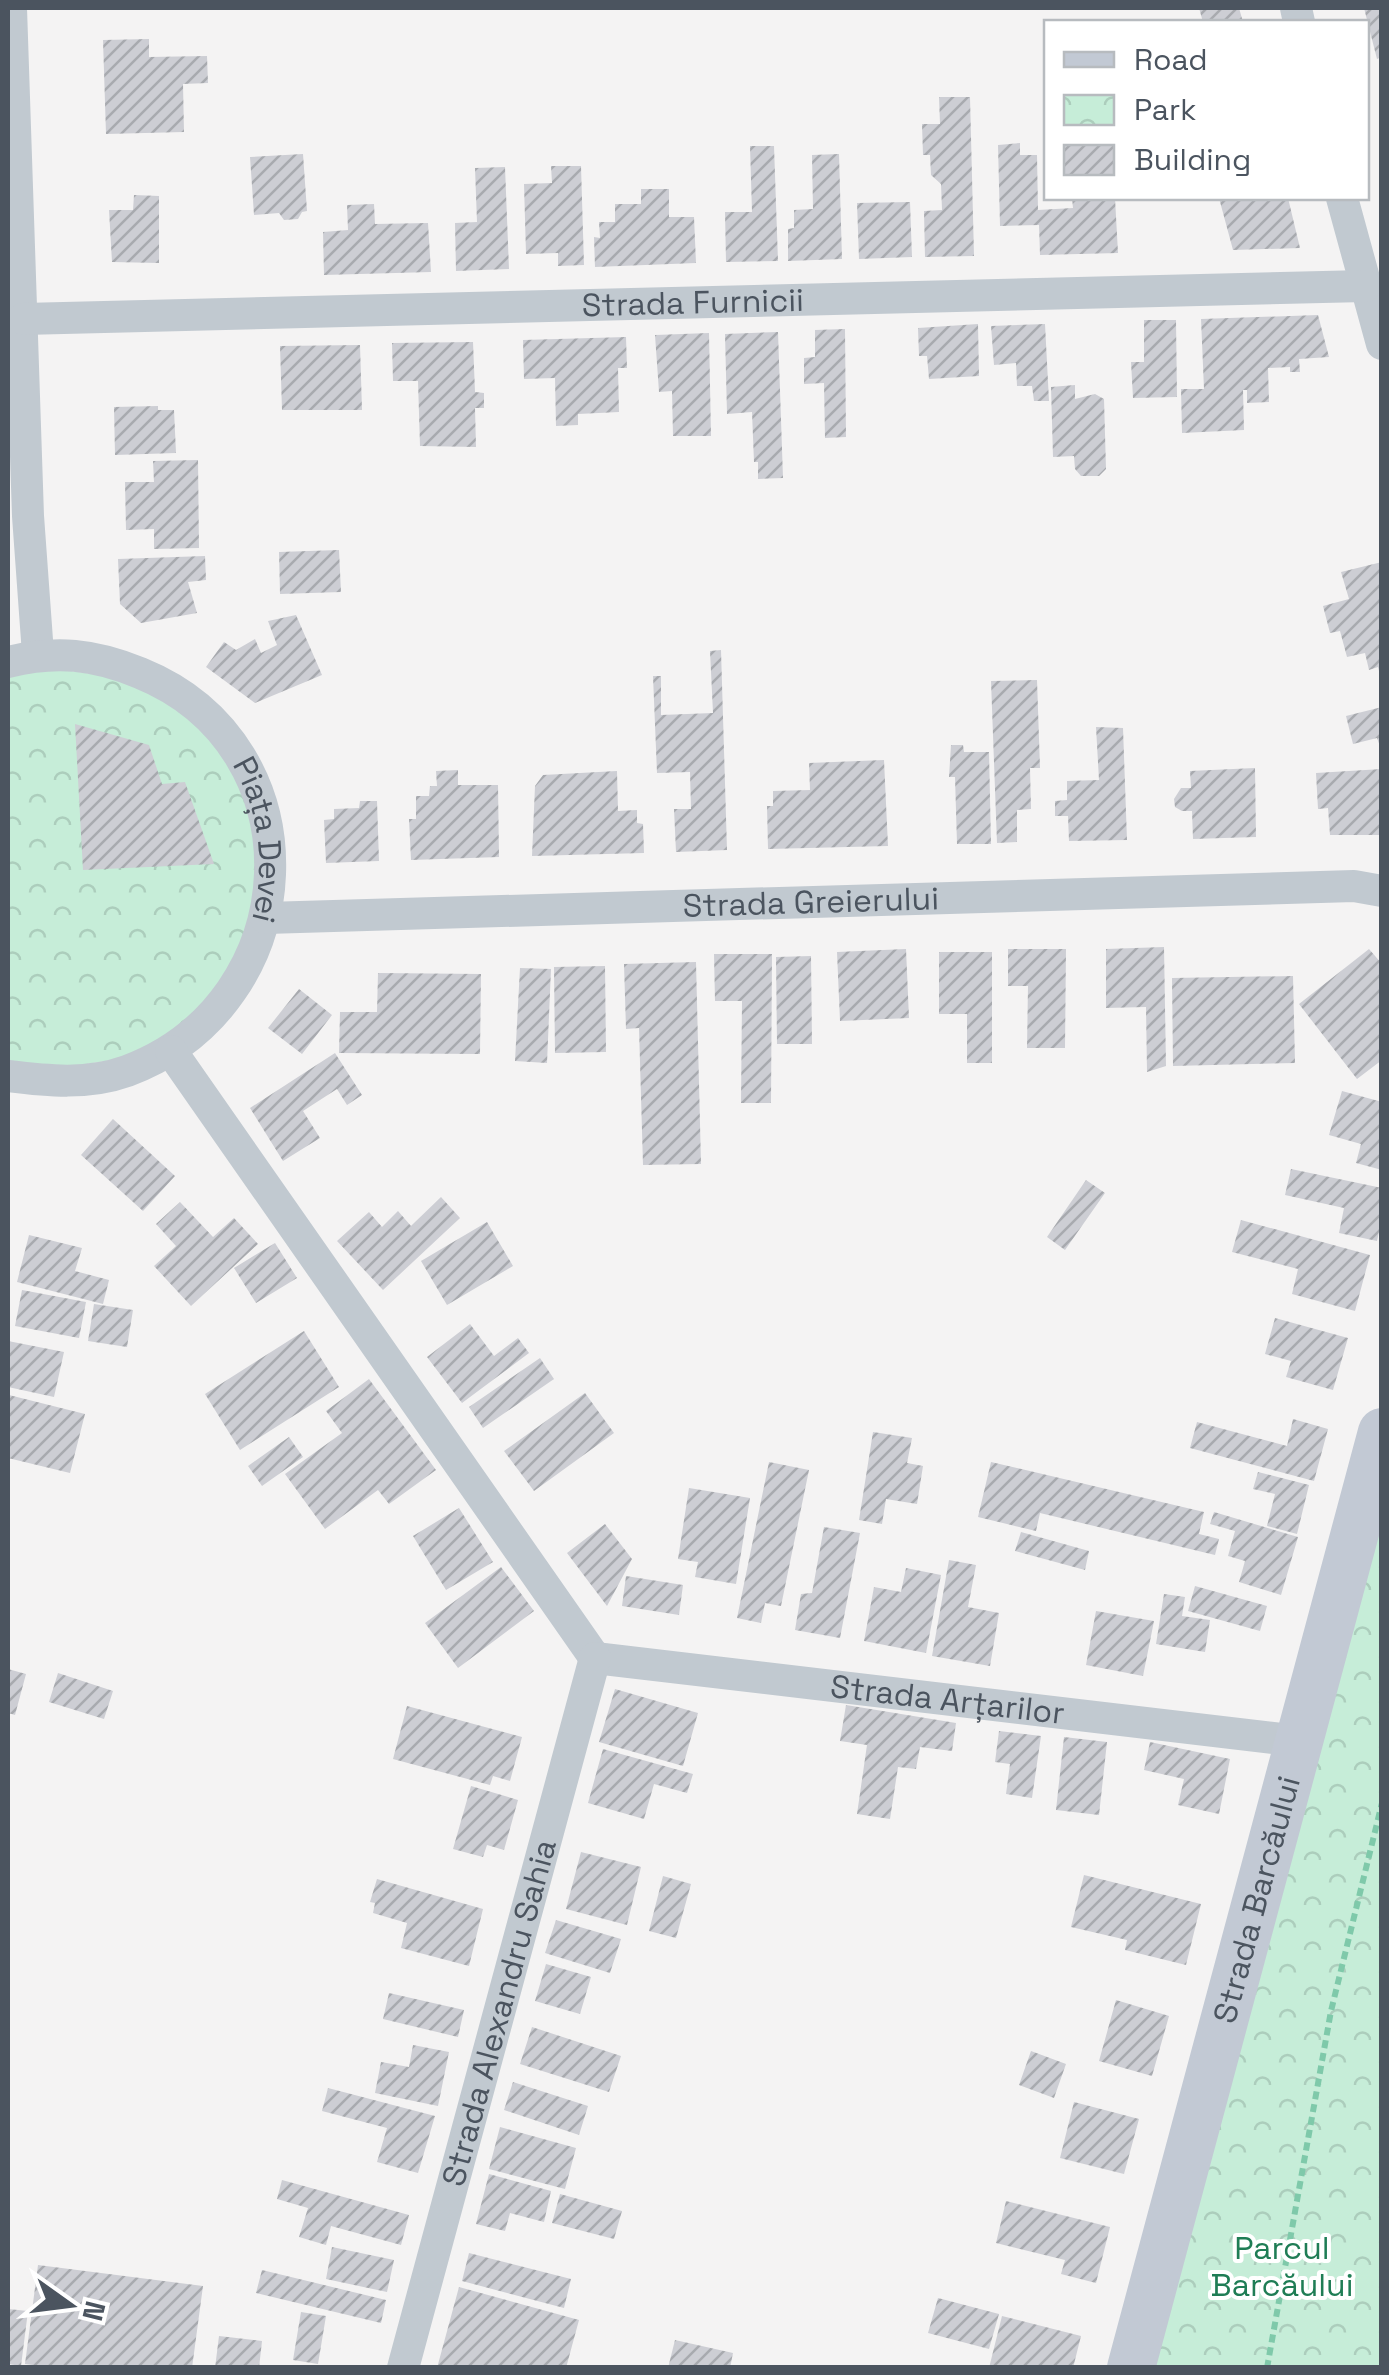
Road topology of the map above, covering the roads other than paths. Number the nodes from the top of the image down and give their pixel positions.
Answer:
1 (11, 8) edge
2 (1343, 200) edge
3 (1365, 286) junction
4 (23, 319) junction
5 (1382, 344) edge
6 (23, 658) edge
7 (1372, 885) edge
8 (266, 918) junction
9 (170, 1051) junction
10 (8, 1076) edge
11 (1382, 1432) edge
12 (594, 1658) junction
13 (1299, 1740) junction
14 (403, 2368) edge
15 (1131, 2368) edge

1 - 4 street
2 - 3 street
3 - 4 street, Strada Furnicii
3 - 5 street
4 - 6 street
6 - 8 street, Piața Devei
7 - 8 street, Strada Greierului
8 - 9 street, Piața Devei
9 - 10 street, Piața Devei
9 - 12 street
11 - 13 street, Strada Barcăului
12 - 13 street, Strada Arțarilor
12 - 14 street, Strada Alexandru Sahia
13 - 15 street, Strada Barcăului

